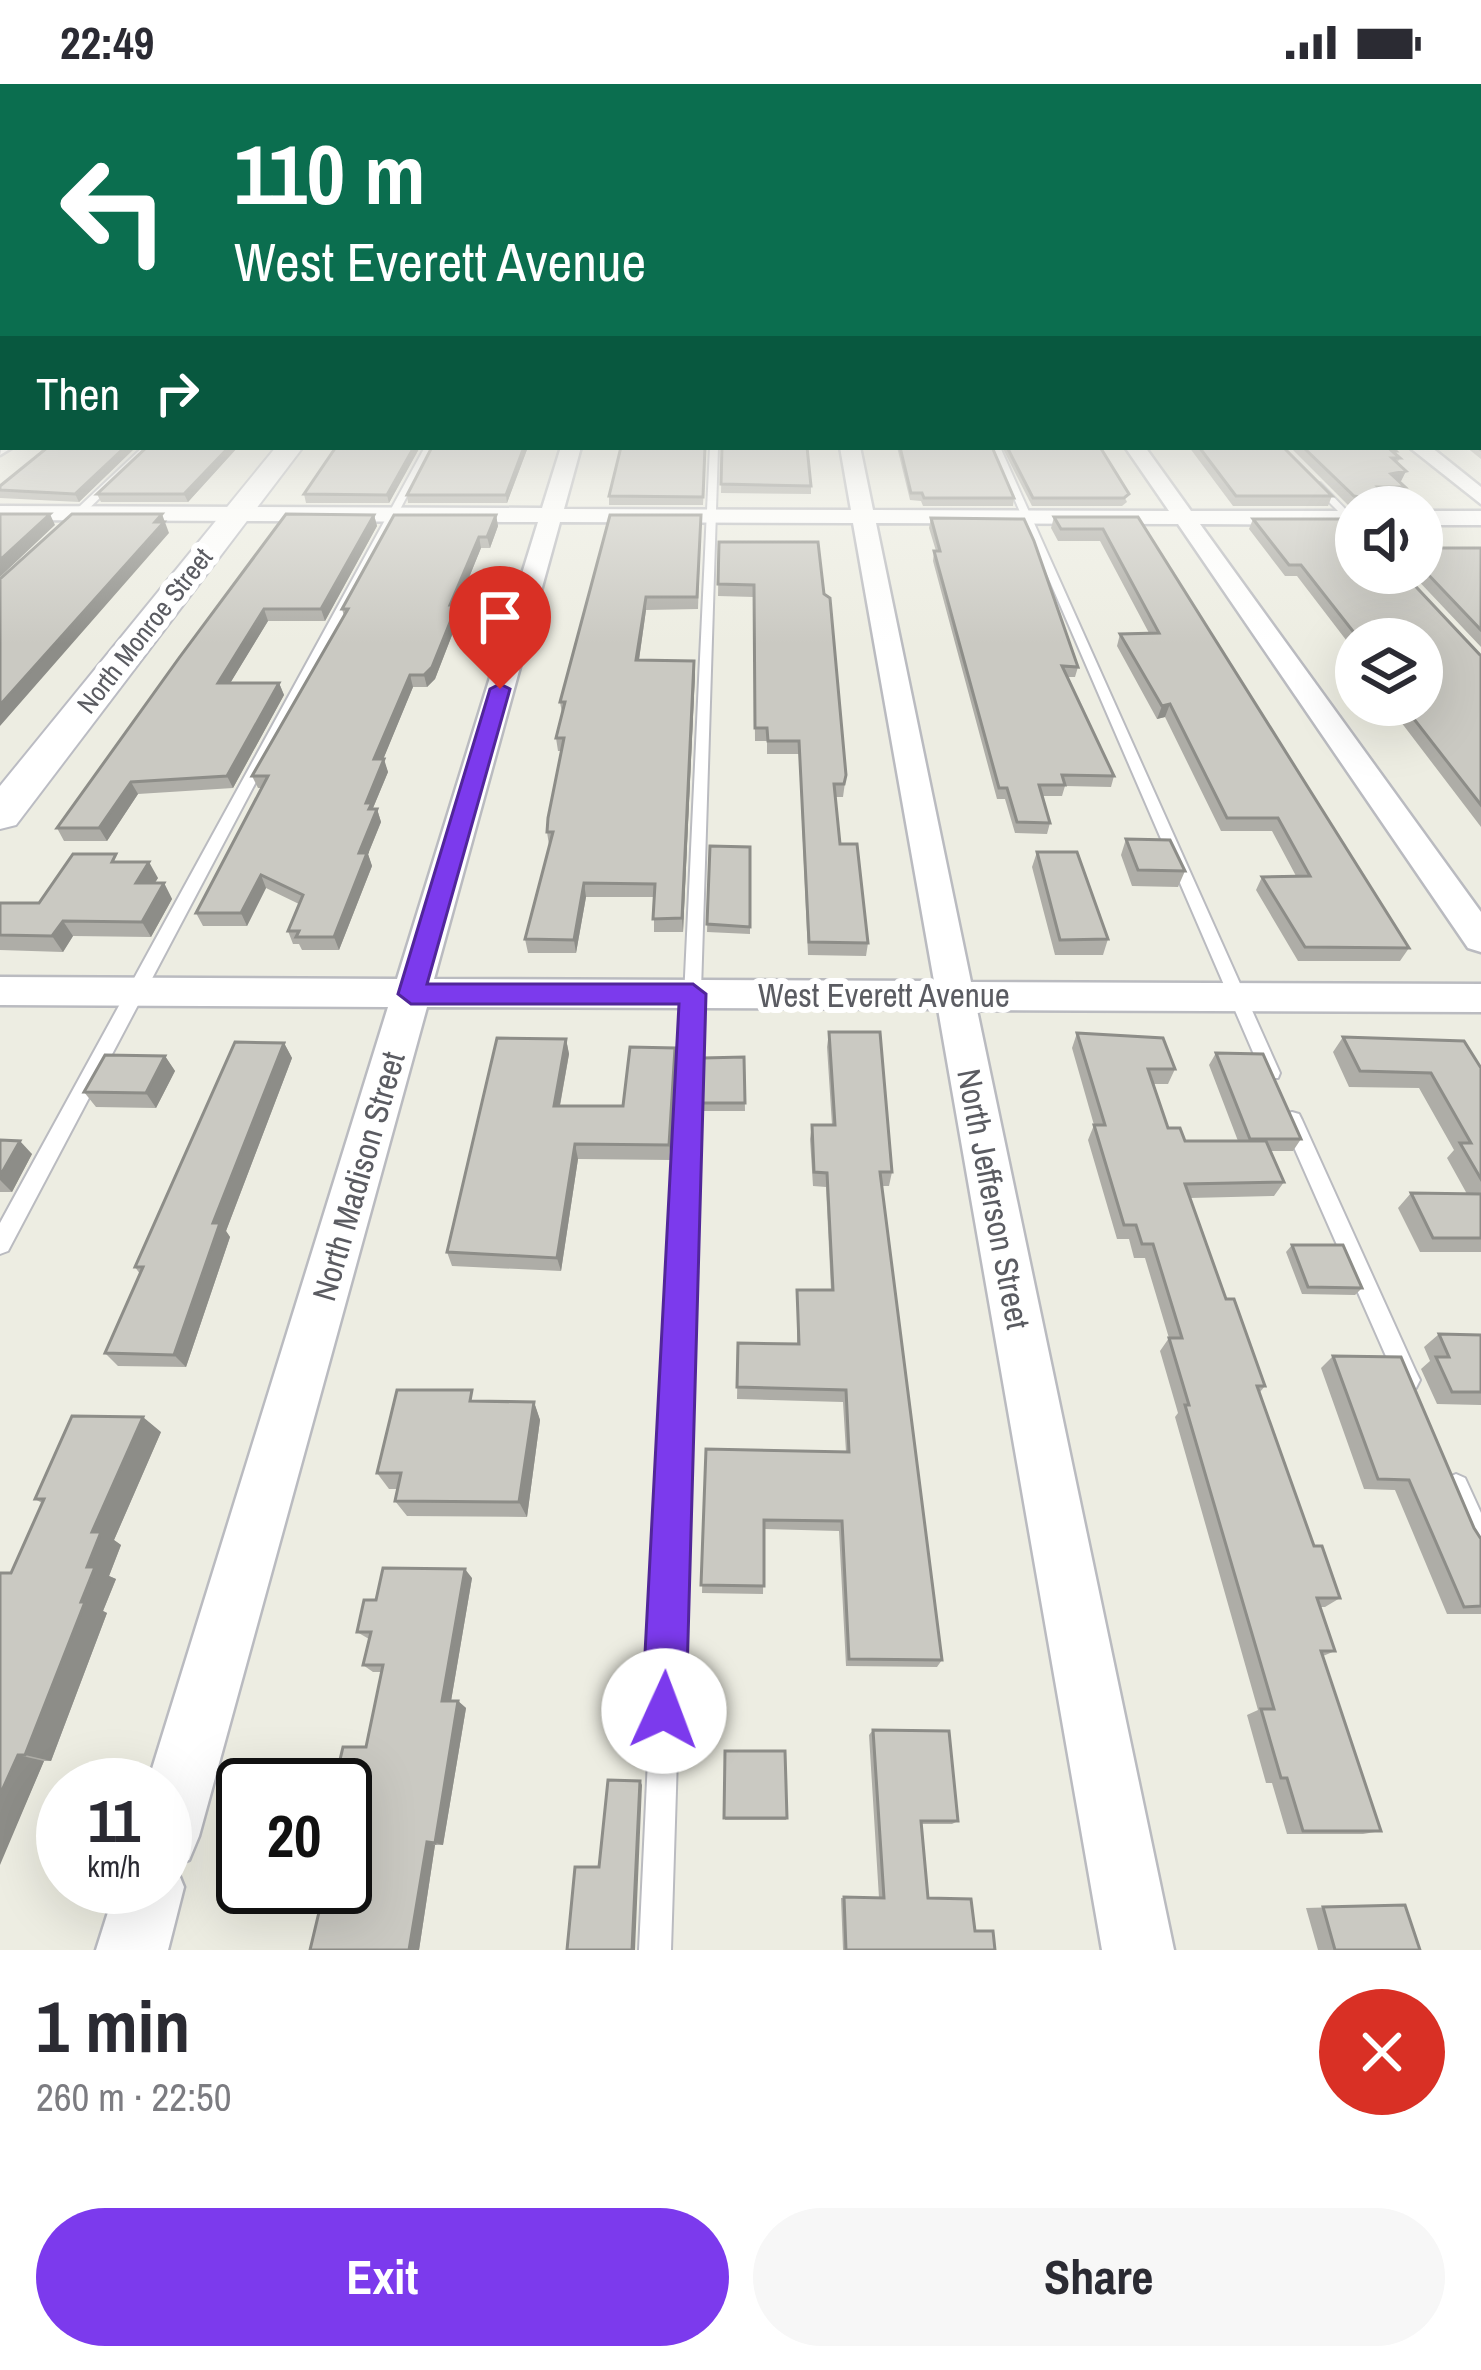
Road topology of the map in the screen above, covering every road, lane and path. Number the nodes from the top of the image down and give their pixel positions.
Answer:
1 (124, 470) edge
2 (272, 470) edge
3 (416, 470) edge
4 (564, 470) edge
5 (713, 470) edge
6 (854, 470) edge
7 (1006, 470) edge
8 (1151, 470) edge
9 (1448, 470) edge
10 (1308, 476) edge
11 (1481, 498) edge
12 (1335, 503) edge
13 (0, 513) edge
14 (238, 513) junction
15 (392, 514) junction
16 (551, 515) junction
17 (712, 515) junction
18 (862, 516) junction
19 (1027, 517) junction
20 (1184, 518) junction
21 (1443, 518) edge
22 (1481, 518) edge
23 (71, 521) junction
24 (1335, 521) edge
25 (0, 815) edge
26 (1481, 939) edge
27 (0, 991) edge
28 (135, 992) junction
29 (411, 994) junction
30 (693, 994) junction
31 (955, 994) junction
32 (1237, 996) junction
33 (1481, 998) edge
34 (1276, 1084) edge
35 (1286, 1106) edge
36 (0, 1244) edge
37 (1413, 1390) edge
38 (1452, 1477) edge
39 (1481, 1543) edge
40 (188, 1758) edge
41 (142, 1914) edge
42 (132, 1950) edge
43 (655, 1950) edge
44 (1138, 1950) edge

1 - 23 lane
2 - 14 main road, North Monroe Street
3 - 15 lane
4 - 16 street, North Madison Street
5 - 17 lane
6 - 18 street, North Jefferson Street
7 - 19 lane
8 - 20 street
9 - 11 street
10 - 12 lane
13 - 23 street
14 - 15 street
14 - 23 street
14 - 25 main road, North Monroe Street
15 - 16 street
15 - 28 lane
16 - 17 street
16 - 29 street, North Madison Street
17 - 18 street
17 - 30 lane
18 - 19 street
18 - 31 street, North Jefferson Street
19 - 20 street
19 - 32 lane
20 - 24 street
20 - 26 street
21 - 22 street
27 - 28 street, West Everett Avenue
28 - 29 street, West Everett Avenue
28 - 36 lane
29 - 30 street, West Everett Avenue
29 - 40 street, North Madison Street
30 - 31 street, West Everett Avenue
30 - 43 lane
31 - 32 street, West Everett Avenue
31 - 44 street, North Jefferson Street
32 - 33 street, West Everett Avenue
32 - 34 lane
35 - 37 lane
38 - 39 lane
41 - 42 street

